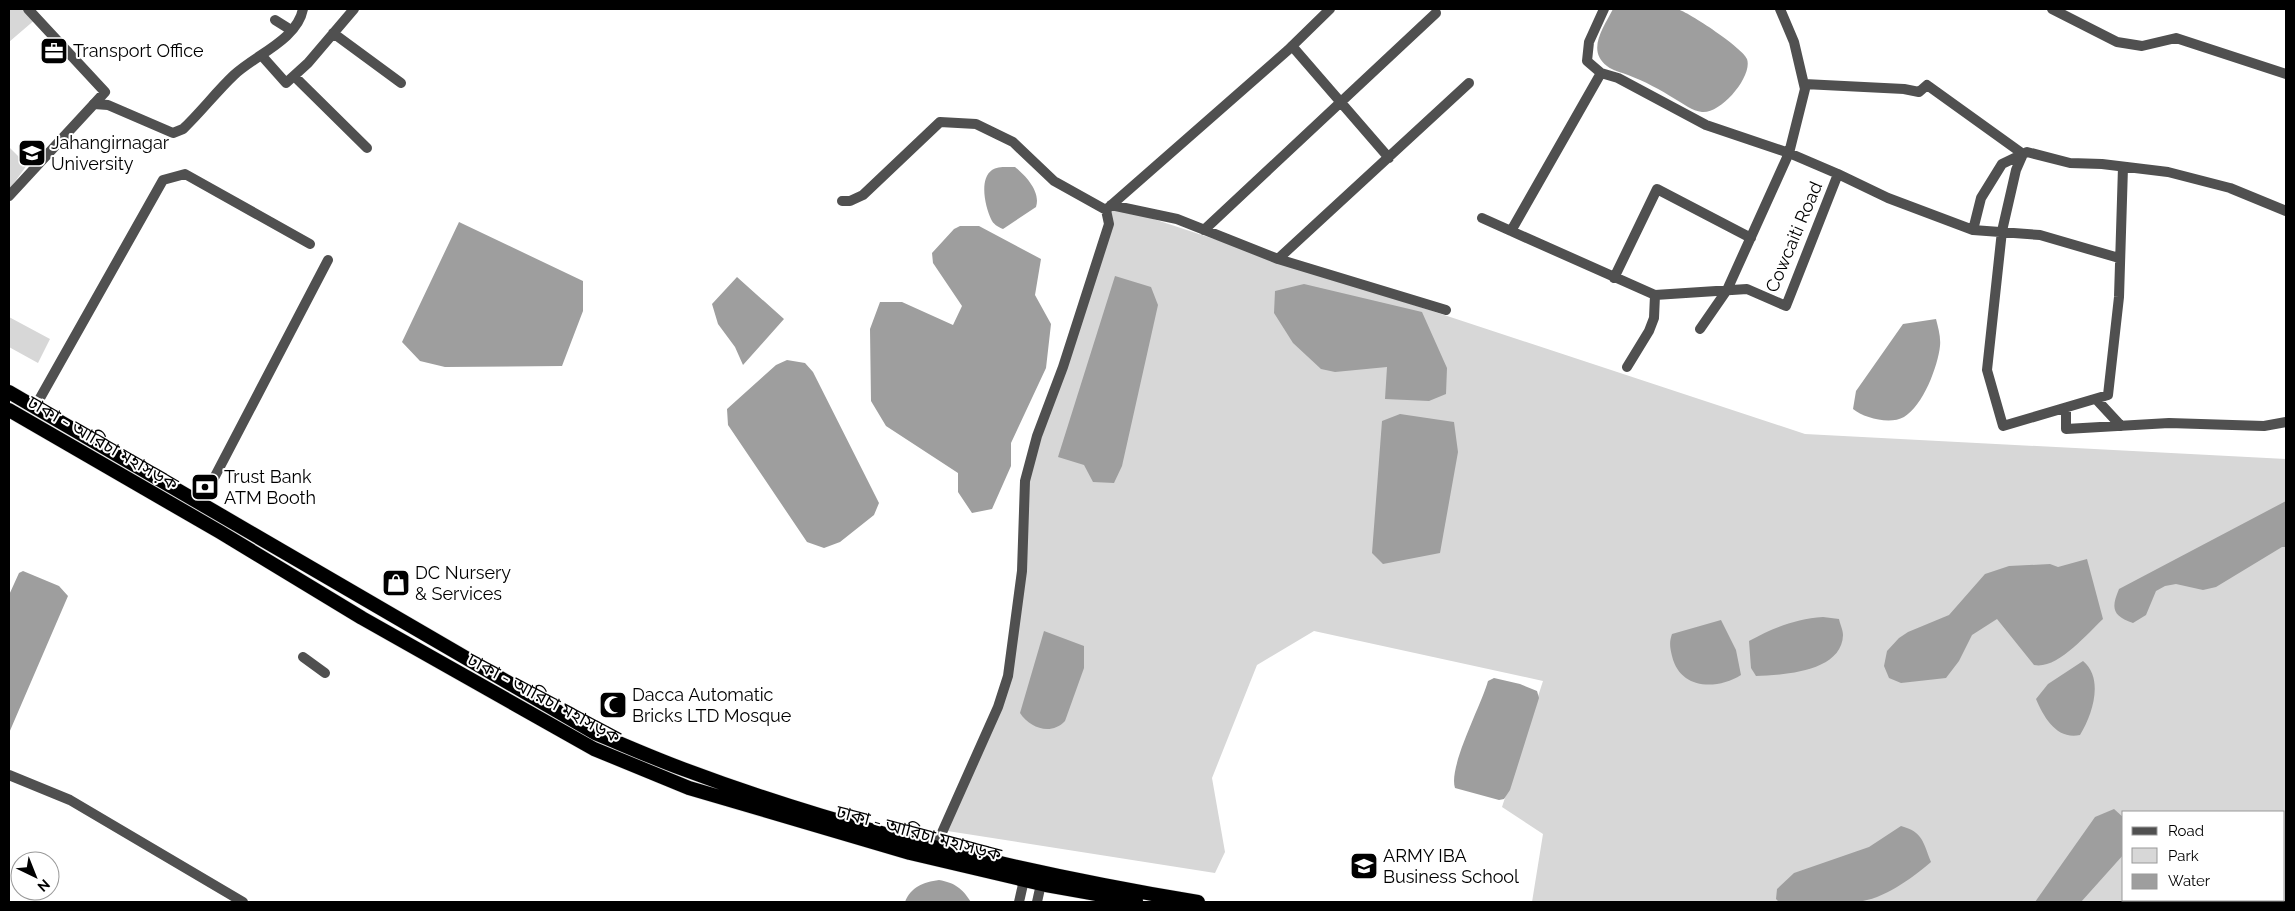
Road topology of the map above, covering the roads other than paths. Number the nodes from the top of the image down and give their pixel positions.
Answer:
1 (28, 9) edge
2 (303, 9) edge
3 (354, 9) edge
4 (1330, 9) edge
5 (1604, 9) edge
6 (1780, 9) edge
7 (2052, 9) edge
8 (1436, 13) dead end
9 (275, 20) dead end
10 (291, 30) junction
11 (333, 33) junction
12 (1292, 46) junction
13 (262, 56) junction
14 (1601, 73) junction
15 (2286, 74) edge
16 (294, 76) junction
17 (401, 83) dead end
18 (1469, 83) dead end
19 (1804, 84) junction
20 (1341, 102) junction
21 (94, 104) junction
22 (367, 148) dead end
23 (1788, 153) junction
24 (2023, 154) junction
25 (1389, 158) junction
26 (2124, 167) junction
27 (1838, 174) junction
28 (9, 196) edge
29 (842, 201) dead end
30 (1108, 208) junction
31 (2286, 211) edge
32 (1482, 218) dead end
33 (1204, 230) junction
34 (1973, 230) junction
35 (1511, 231) junction
36 (2002, 231) junction
37 (1750, 238) junction
38 (310, 244) dead end
39 (2119, 258) junction
40 (1278, 259) junction
41 (328, 260) dead end
42 (1614, 278) junction
43 (1727, 290) junction
44 (1654, 295) junction
45 (1446, 310) dead end
46 (1700, 329) dead end
47 (1627, 367) dead end
48 (9, 392) edge
49 (2096, 399) junction
50 (35, 407) junction
51 (2066, 408) junction
52 (9, 410) edge
53 (2286, 422) edge
54 (2121, 426) junction
55 (201, 504) junction
56 (303, 657) dead end
57 (325, 673) dead end
58 (9, 774) edge
59 (936, 846) junction
60 (1024, 880) junction
61 (1041, 884) junction
62 (243, 902) edge
63 (1020, 902) edge
64 (1037, 902) edge
65 (1142, 902) edge
66 (1198, 902) edge

1 - 21 street
2 - 10 street
3 - 11 street
4 - 12 street
5 - 14 street
6 - 19 street
7 - 15 street
8 - 20 street
9 - 10 street
10 - 13 street
11 - 16 street
11 - 17 street
12 - 20 street
12 - 30 street
13 - 16 street
13 - 21 street
14 - 23 street
14 - 35 street
16 - 22 street
18 - 25 street
19 - 23 street
19 - 24 street
20 - 25 street
20 - 33 street
21 - 28 street
23 - 27 street
23 - 37 street
24 - 26 street
24 - 34 street
24 - 36 street
25 - 40 street
26 - 31 street
26 - 39 street
27 - 34 street, Cowcaiti Road
27 - 43 street, Cowcaiti Road
29 - 30 street
30 - 33 street
30 - 59 street
32 - 35 street
33 - 40 street
34 - 36 street, Cowcaiti Road
35 - 42 street
36 - 39 street, Cowcaiti Road
36 - 51 street
37 - 42 street
37 - 43 street
38 - 50 street
39 - 49 street
40 - 45 street
41 - 55 street
42 - 44 street
43 - 44 street, Cowcaiti Road
43 - 46 street
44 - 47 street
48 - 50 highway, ঢাকা - আরিচা মহাসড়ক
49 - 51 street
49 - 54 street
50 - 55 highway, ঢাকা - আরিচা মহাসড়ক
51 - 54 street
52 - 60 highway, ঢাকা - আরিচা মহাসড়ক
53 - 54 street
55 - 59 highway, ঢাকা - আরিচা মহাসড়ক
56 - 57 street
58 - 62 street
59 - 66 highway, ঢাকা - আরিচা মহাসড়ক
60 - 61 highway, ঢাকা - আরিচা মহাসড়ক
60 - 63 street
61 - 64 street
61 - 65 highway, ঢাকা - আরিচা মহাসড়ক

